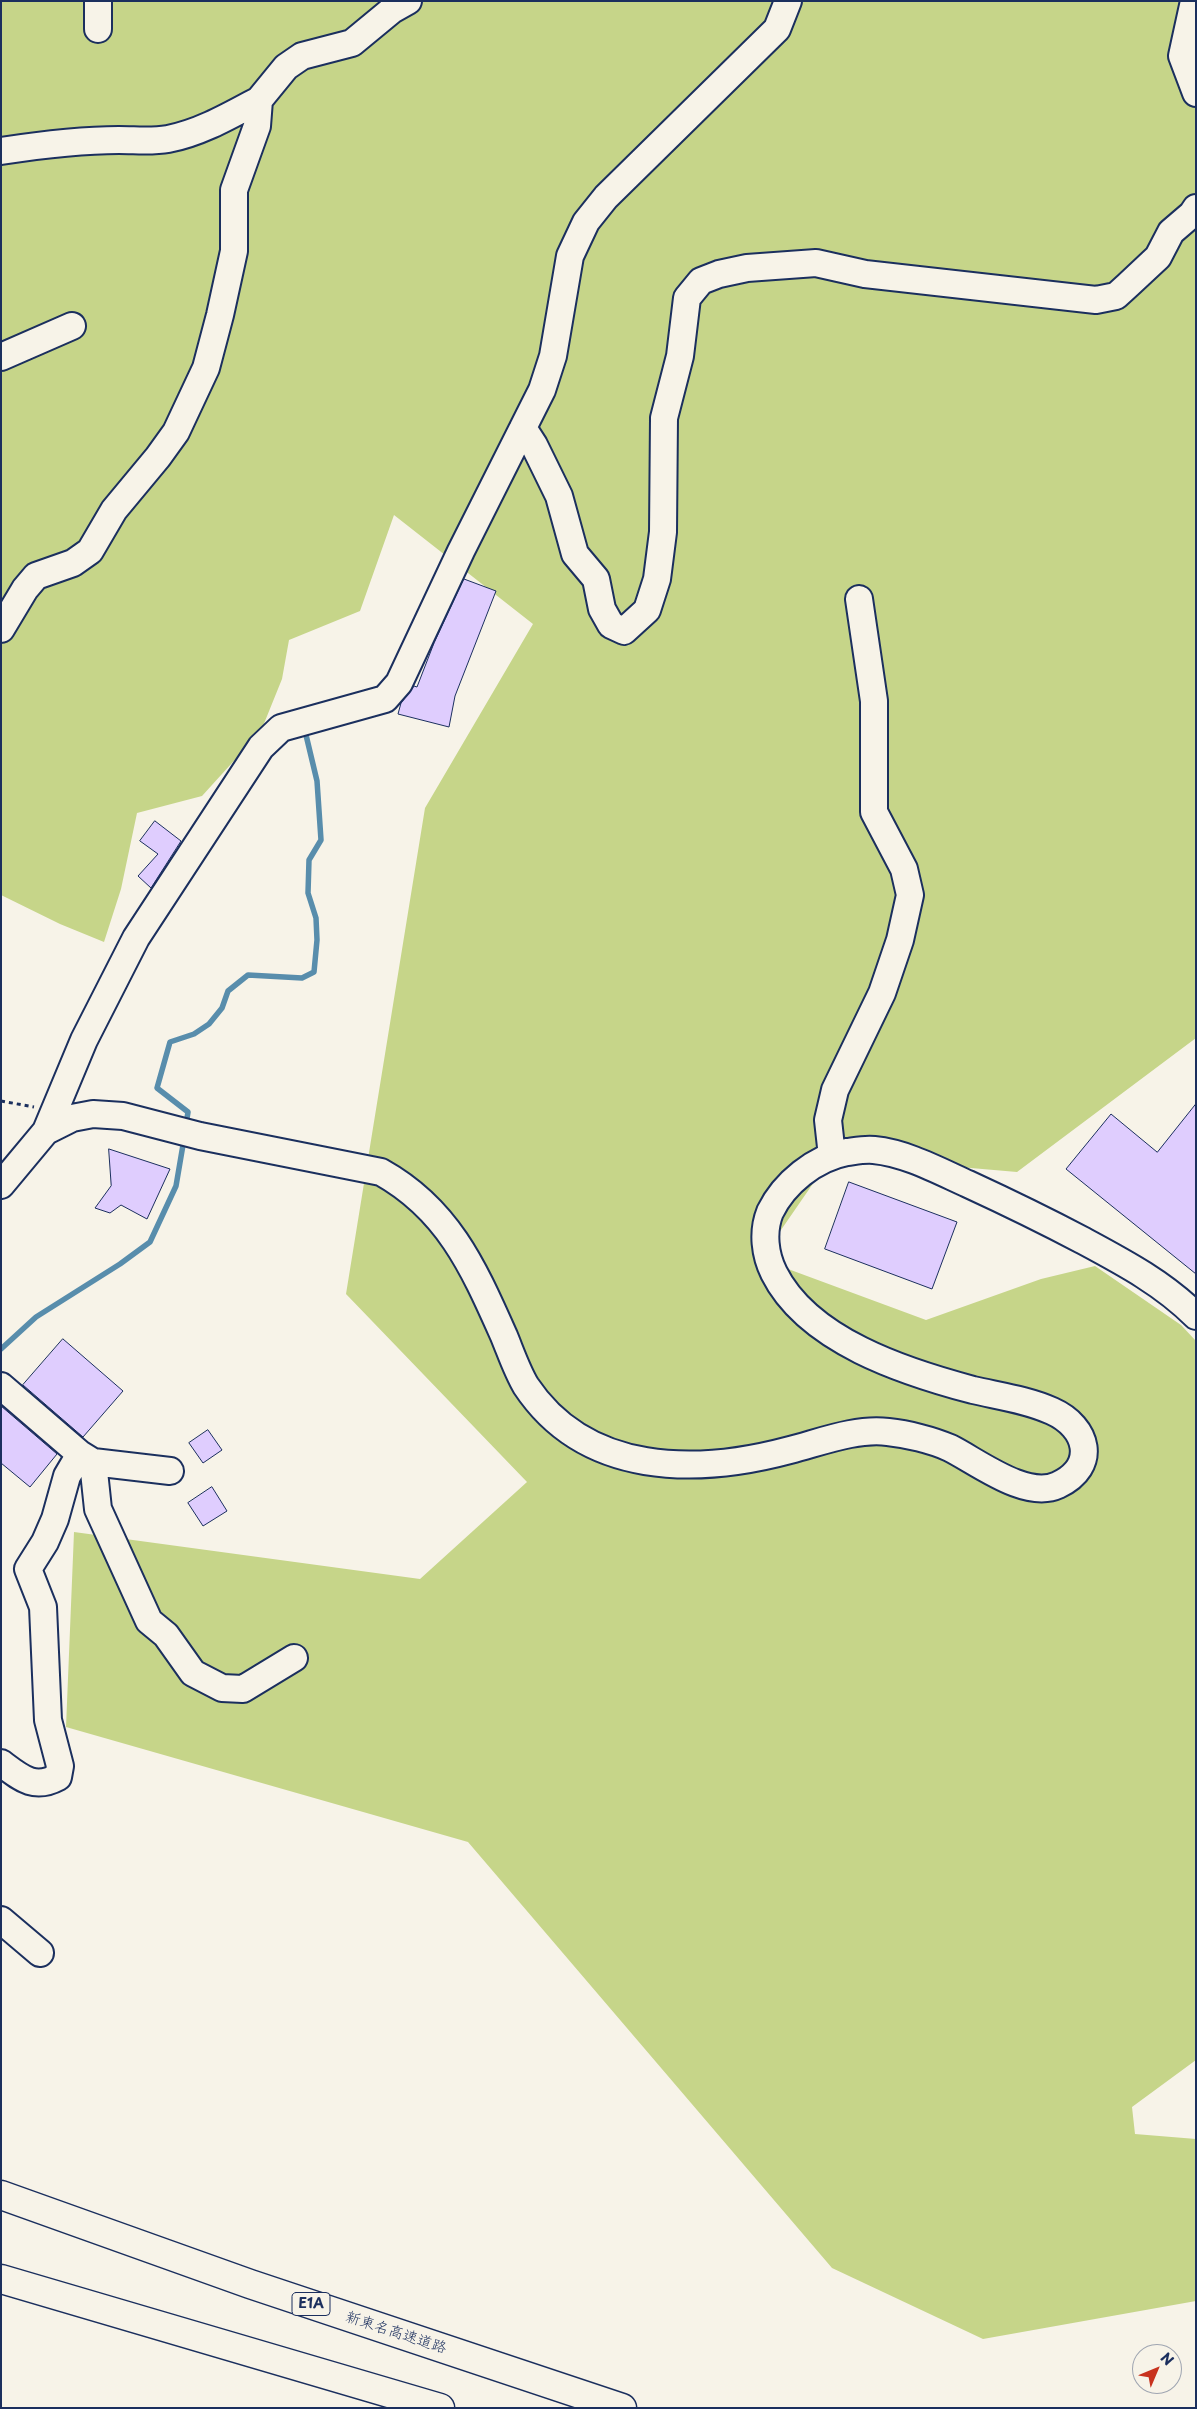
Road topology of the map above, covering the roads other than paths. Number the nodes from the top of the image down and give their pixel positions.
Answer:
1 (98, 1) edge
2 (408, 1) edge
3 (788, 1) edge
4 (1194, 1) edge
5 (98, 29) dead end
6 (1196, 93) edge
7 (259, 100) junction
8 (1, 151) edge
9 (1196, 208) edge
10 (72, 326) dead end
11 (1, 357) edge
12 (523, 428) junction
13 (859, 599) dead end
14 (1, 629) edge
15 (50, 1121) junction
16 (832, 1156) junction
17 (1, 1184) edge
18 (1196, 1316) edge
19 (1, 1386) edge
20 (86, 1458) junction
21 (170, 1472) dead end
22 (294, 1658) dead end
23 (1, 1763) edge
24 (1, 1920) edge
25 (40, 1953) dead end
26 (1, 2195) edge
27 (1, 2279) edge
28 (118, 2315) junction
29 (389, 2408) edge
30 (440, 2408) edge
31 (622, 2408) edge

1 - 5 street
2 - 7 street
3 - 12 street
4 - 6 street
7 - 8 street
7 - 14 street
9 - 12 street
10 - 11 street
12 - 15 street
13 - 16 street
15 - 16 street
15 - 17 street
16 - 18 street
19 - 20 street
20 - 21 street
20 - 22 street
20 - 23 street
24 - 25 street
26 - 31 highway, 新東名高速道路 / E1A
27 - 28 highway
28 - 29 highway
28 - 30 highway

